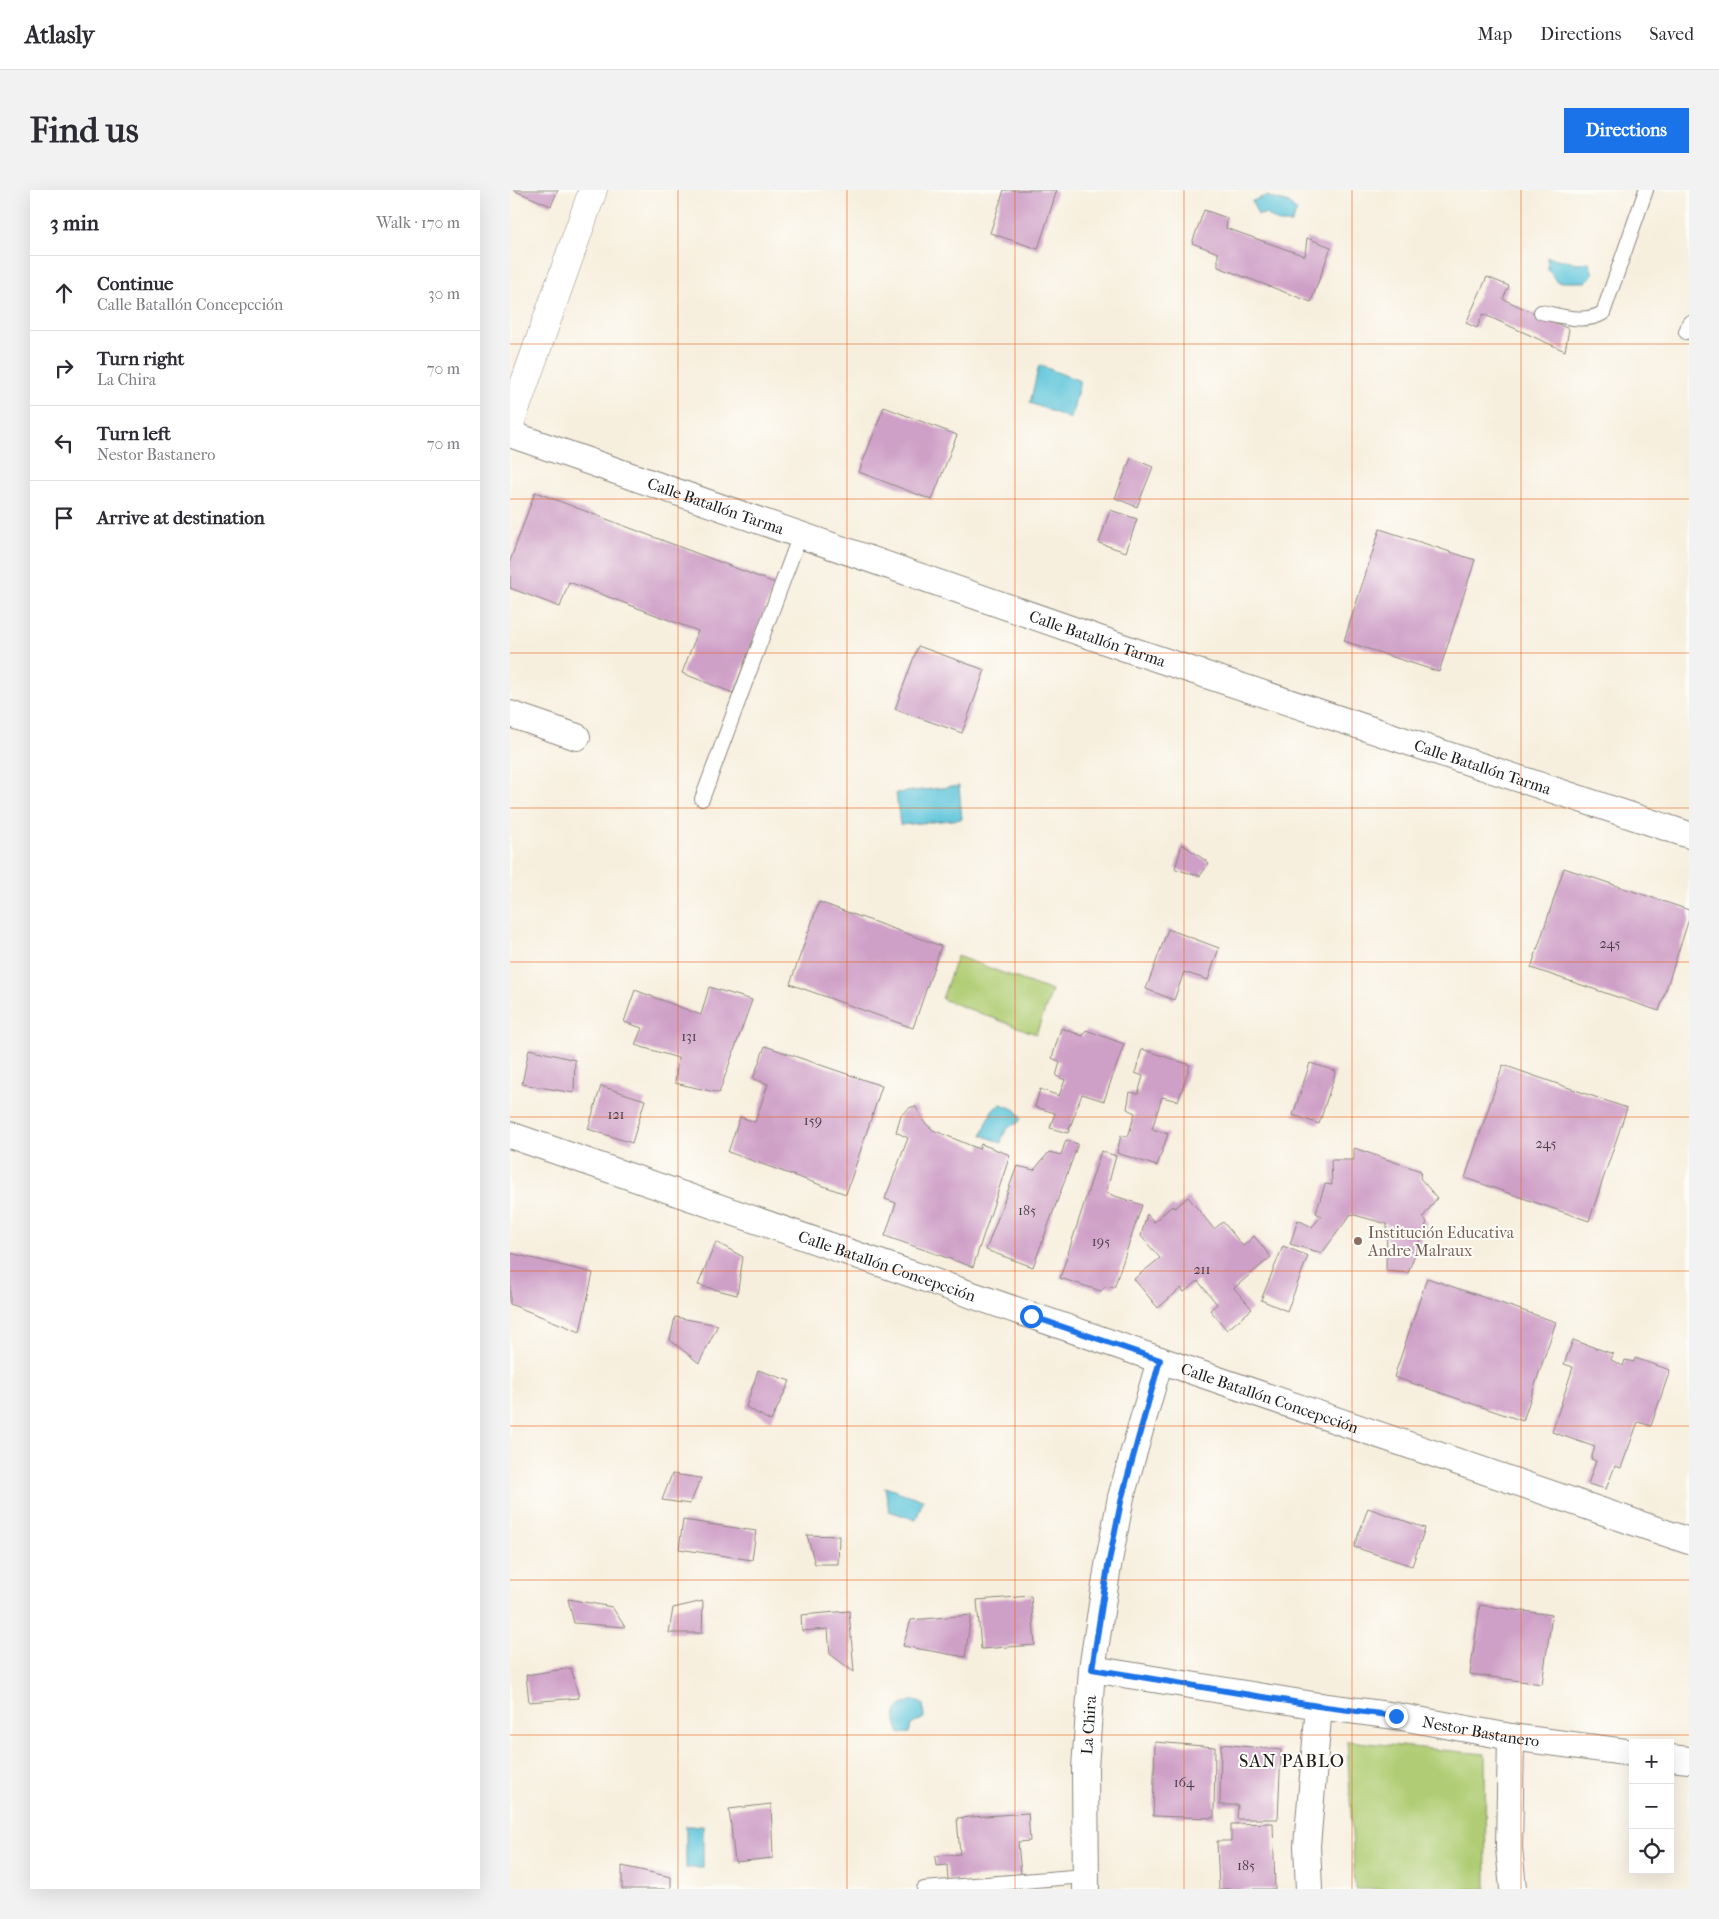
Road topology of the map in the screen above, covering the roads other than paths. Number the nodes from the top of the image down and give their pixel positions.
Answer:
1 (593, 190) edge
2 (1646, 190) edge
3 (1541, 312) dead end
4 (510, 424) edge
5 (510, 434) edge
6 (800, 535) junction
7 (510, 714) edge
8 (577, 737) dead end
9 (702, 799) dead end
10 (1689, 835) edge
11 (510, 1135) edge
12 (1160, 1360) junction
13 (1689, 1541) edge
14 (1092, 1669) junction
15 (1318, 1706) junction
16 (1510, 1736) junction
17 (1629, 1752) edge
18 (1674, 1758) edge
19 (1689, 1760) edge
20 (1085, 1883) edge
21 (924, 1889) edge
22 (1309, 1889) edge
23 (1513, 1889) edge

1 - 4 street
2 - 3 lane
5 - 6 street, Calle Batallón Tarma
6 - 9 lane
6 - 10 street, Calle Batallón Tarma
7 - 8 street
11 - 12 street, Calle Batallón Concepcción
12 - 13 street, Calle Batallón Concepcción
12 - 14 street, La Chira
14 - 15 street, Nestor Bastanero
14 - 20 street, La Chira
15 - 16 street, Nestor Bastanero
15 - 22 street
16 - 17 street, Nestor Bastanero
16 - 23 street
18 - 19 street
20 - 21 lane

